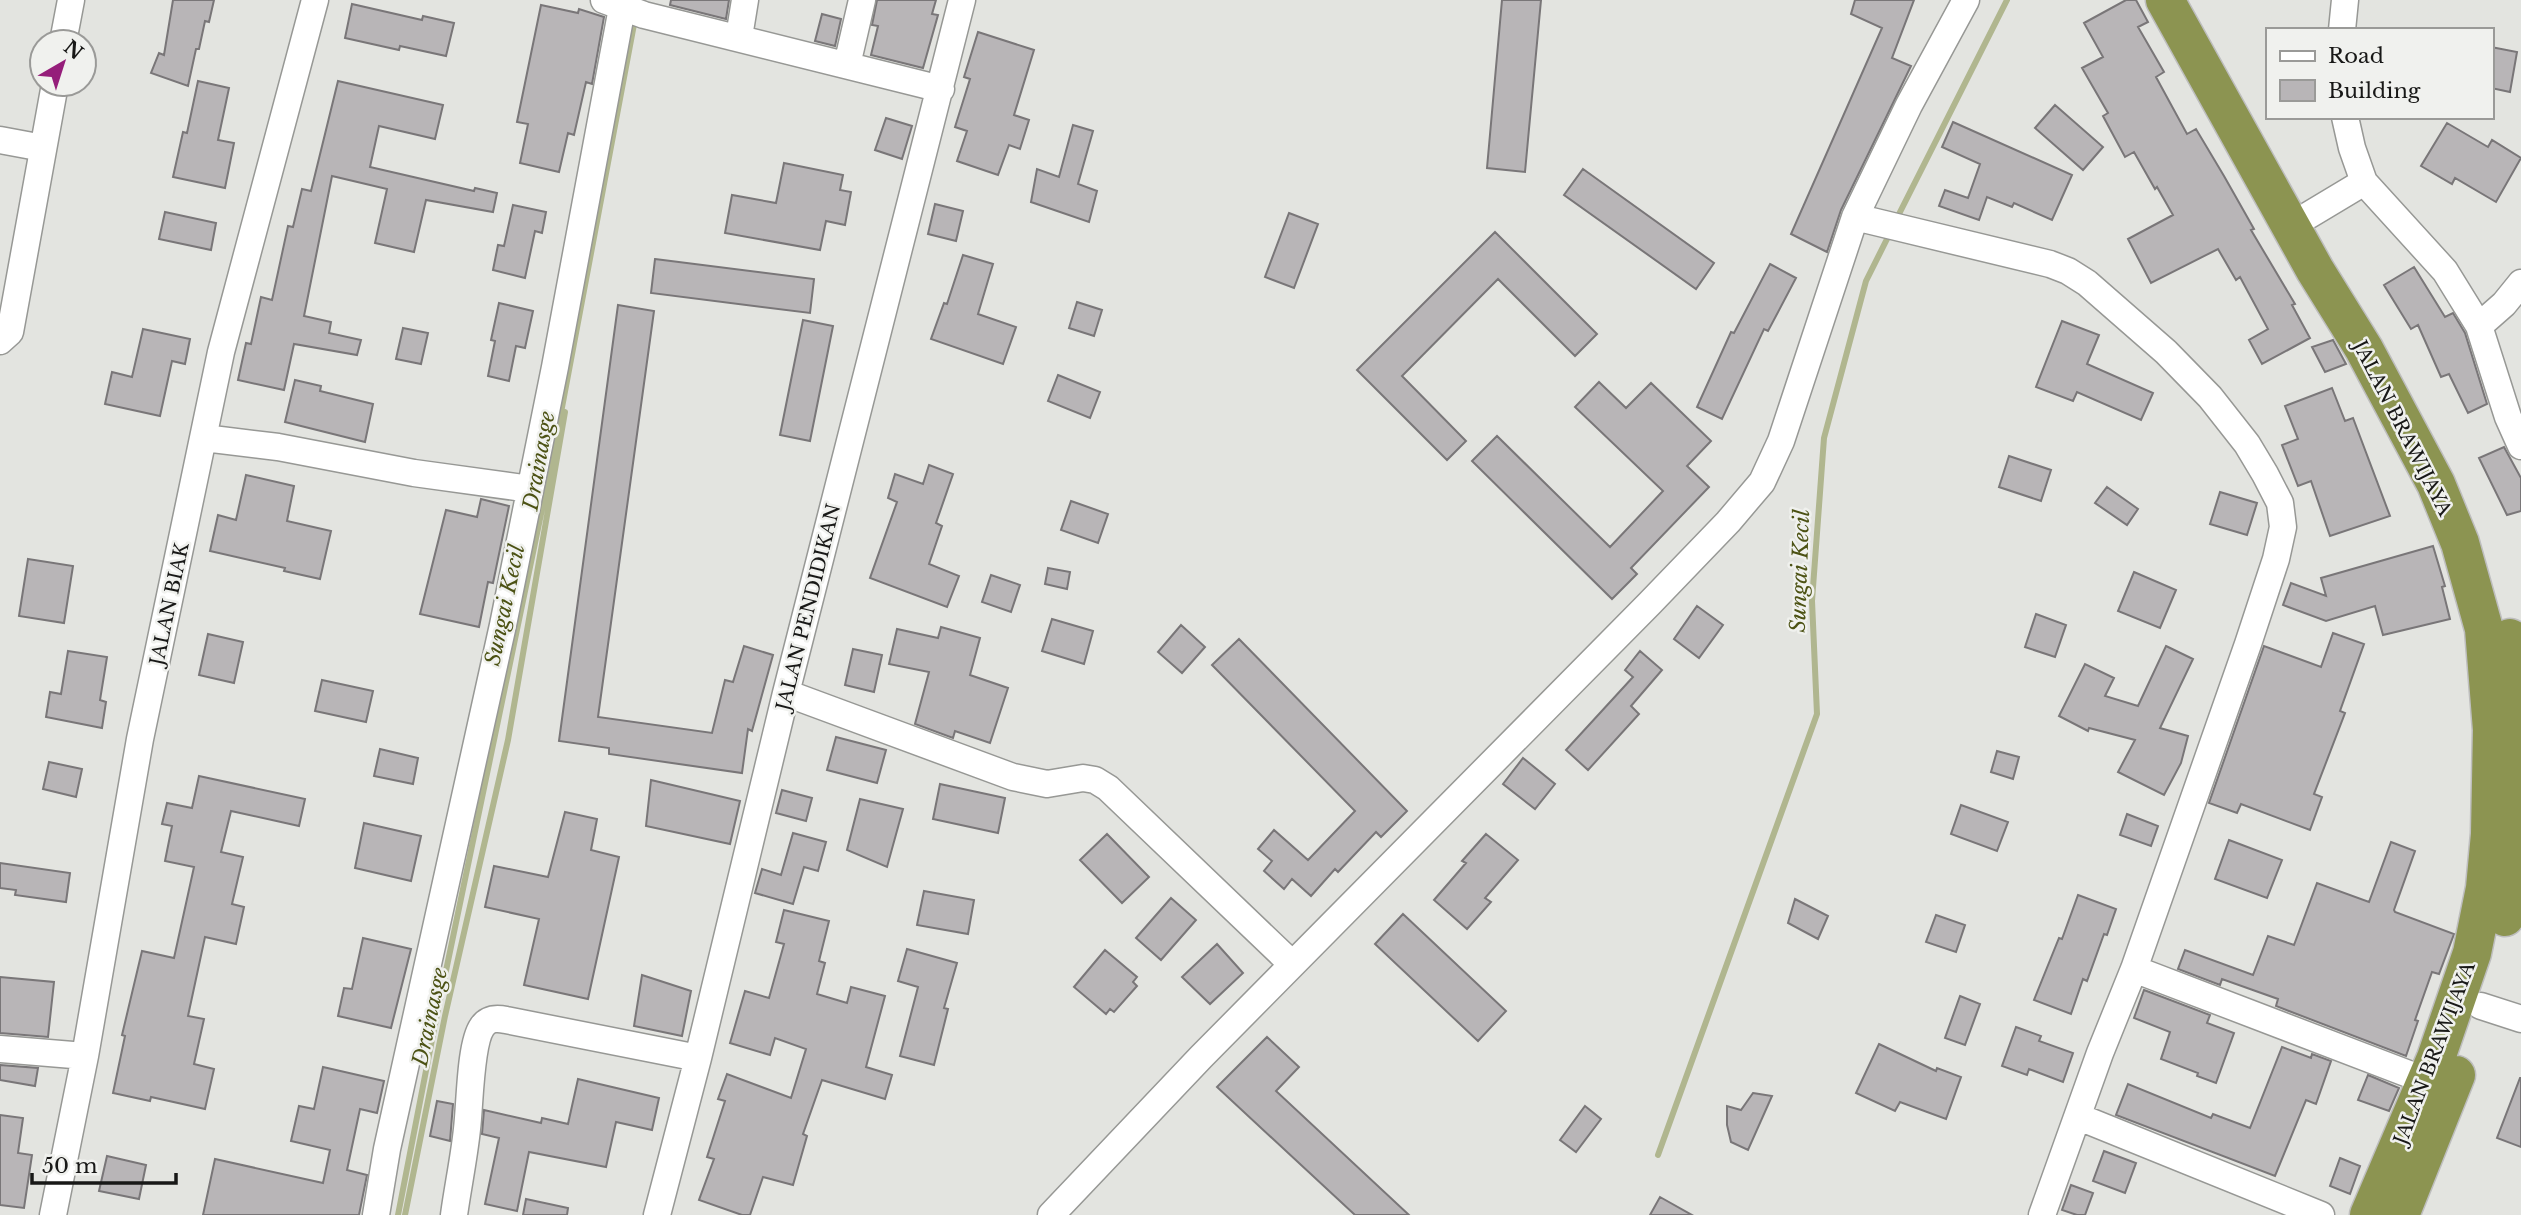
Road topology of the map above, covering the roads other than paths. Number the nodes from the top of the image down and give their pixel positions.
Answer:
1 (71, 0) edge
2 (315, 0) edge
3 (745, 0) edge
4 (862, 0) edge
5 (962, 0) edge
6 (1966, 0) edge
7 (2165, 0) edge
8 (2192, 0) edge
9 (2345, 0) edge
10 (635, 8) edge
11 (66, 28) edge
12 (2342, 28) edge
13 (738, 37) junction
14 (847, 65) junction
15 (941, 89) junction
16 (52, 98) edge
17 (2346, 119) edge
18 (0, 139) edge
19 (43, 148) junction
20 (2364, 182) junction
21 (2309, 215) junction
22 (1867, 220) junction
23 (2521, 283) edge
24 (2479, 326) junction
25 (0, 341) edge
26 (204, 438) junction
27 (2521, 446) edge
28 (530, 489) junction
29 (786, 693) junction
30 (2521, 790) edge
31 (2521, 805) edge
32 (1292, 964) junction
33 (2134, 969) junction
34 (2481, 1006) junction
35 (2521, 1019) edge
36 (0, 1049) edge
37 (85, 1056) junction
38 (698, 1058) junction
39 (2438, 1086) junction
40 (2079, 1117) junction
41 (53, 1215) edge
42 (376, 1215) edge
43 (454, 1215) edge
44 (657, 1215) edge
45 (1051, 1215) edge
46 (2042, 1215) edge
47 (2321, 1215) edge
48 (2369, 1215) edge
49 (2400, 1215) edge

1 - 11 street
2 - 26 street, JALAN BIAK
3 - 13 street
4 - 14 street
5 - 15 street, JALAN PENDIDIKAN
6 - 22 street
7 - 39 highway, JALAN BRAWIJAYA
8 - 21 highway, JALAN BRAWIJAYA
9 - 12 street
10 - 13 street
10 - 28 street
13 - 14 street
14 - 15 street
15 - 29 street, JALAN PENDIDIKAN
16 - 19 street
17 - 20 street
18 - 19 street
19 - 25 street
20 - 21 street
20 - 24 street
21 - 30 highway, JALAN BRAWIJAYA
22 - 32 street
22 - 33 street
23 - 24 street
24 - 27 street
26 - 28 street
26 - 37 street, JALAN BIAK
28 - 42 street
29 - 32 street
29 - 38 street, JALAN PENDIDIKAN
31 - 34 highway, JALAN BRAWIJAYA
32 - 45 street
33 - 39 street
33 - 40 street
34 - 35 street
34 - 39 highway, JALAN BRAWIJAYA
36 - 37 street
37 - 41 street, JALAN BIAK
38 - 43 street
38 - 44 street, JALAN PENDIDIKAN
39 - 48 highway, JALAN BRAWIJAYA
39 - 49 highway, JALAN BRAWIJAYA
40 - 46 street
40 - 47 street

